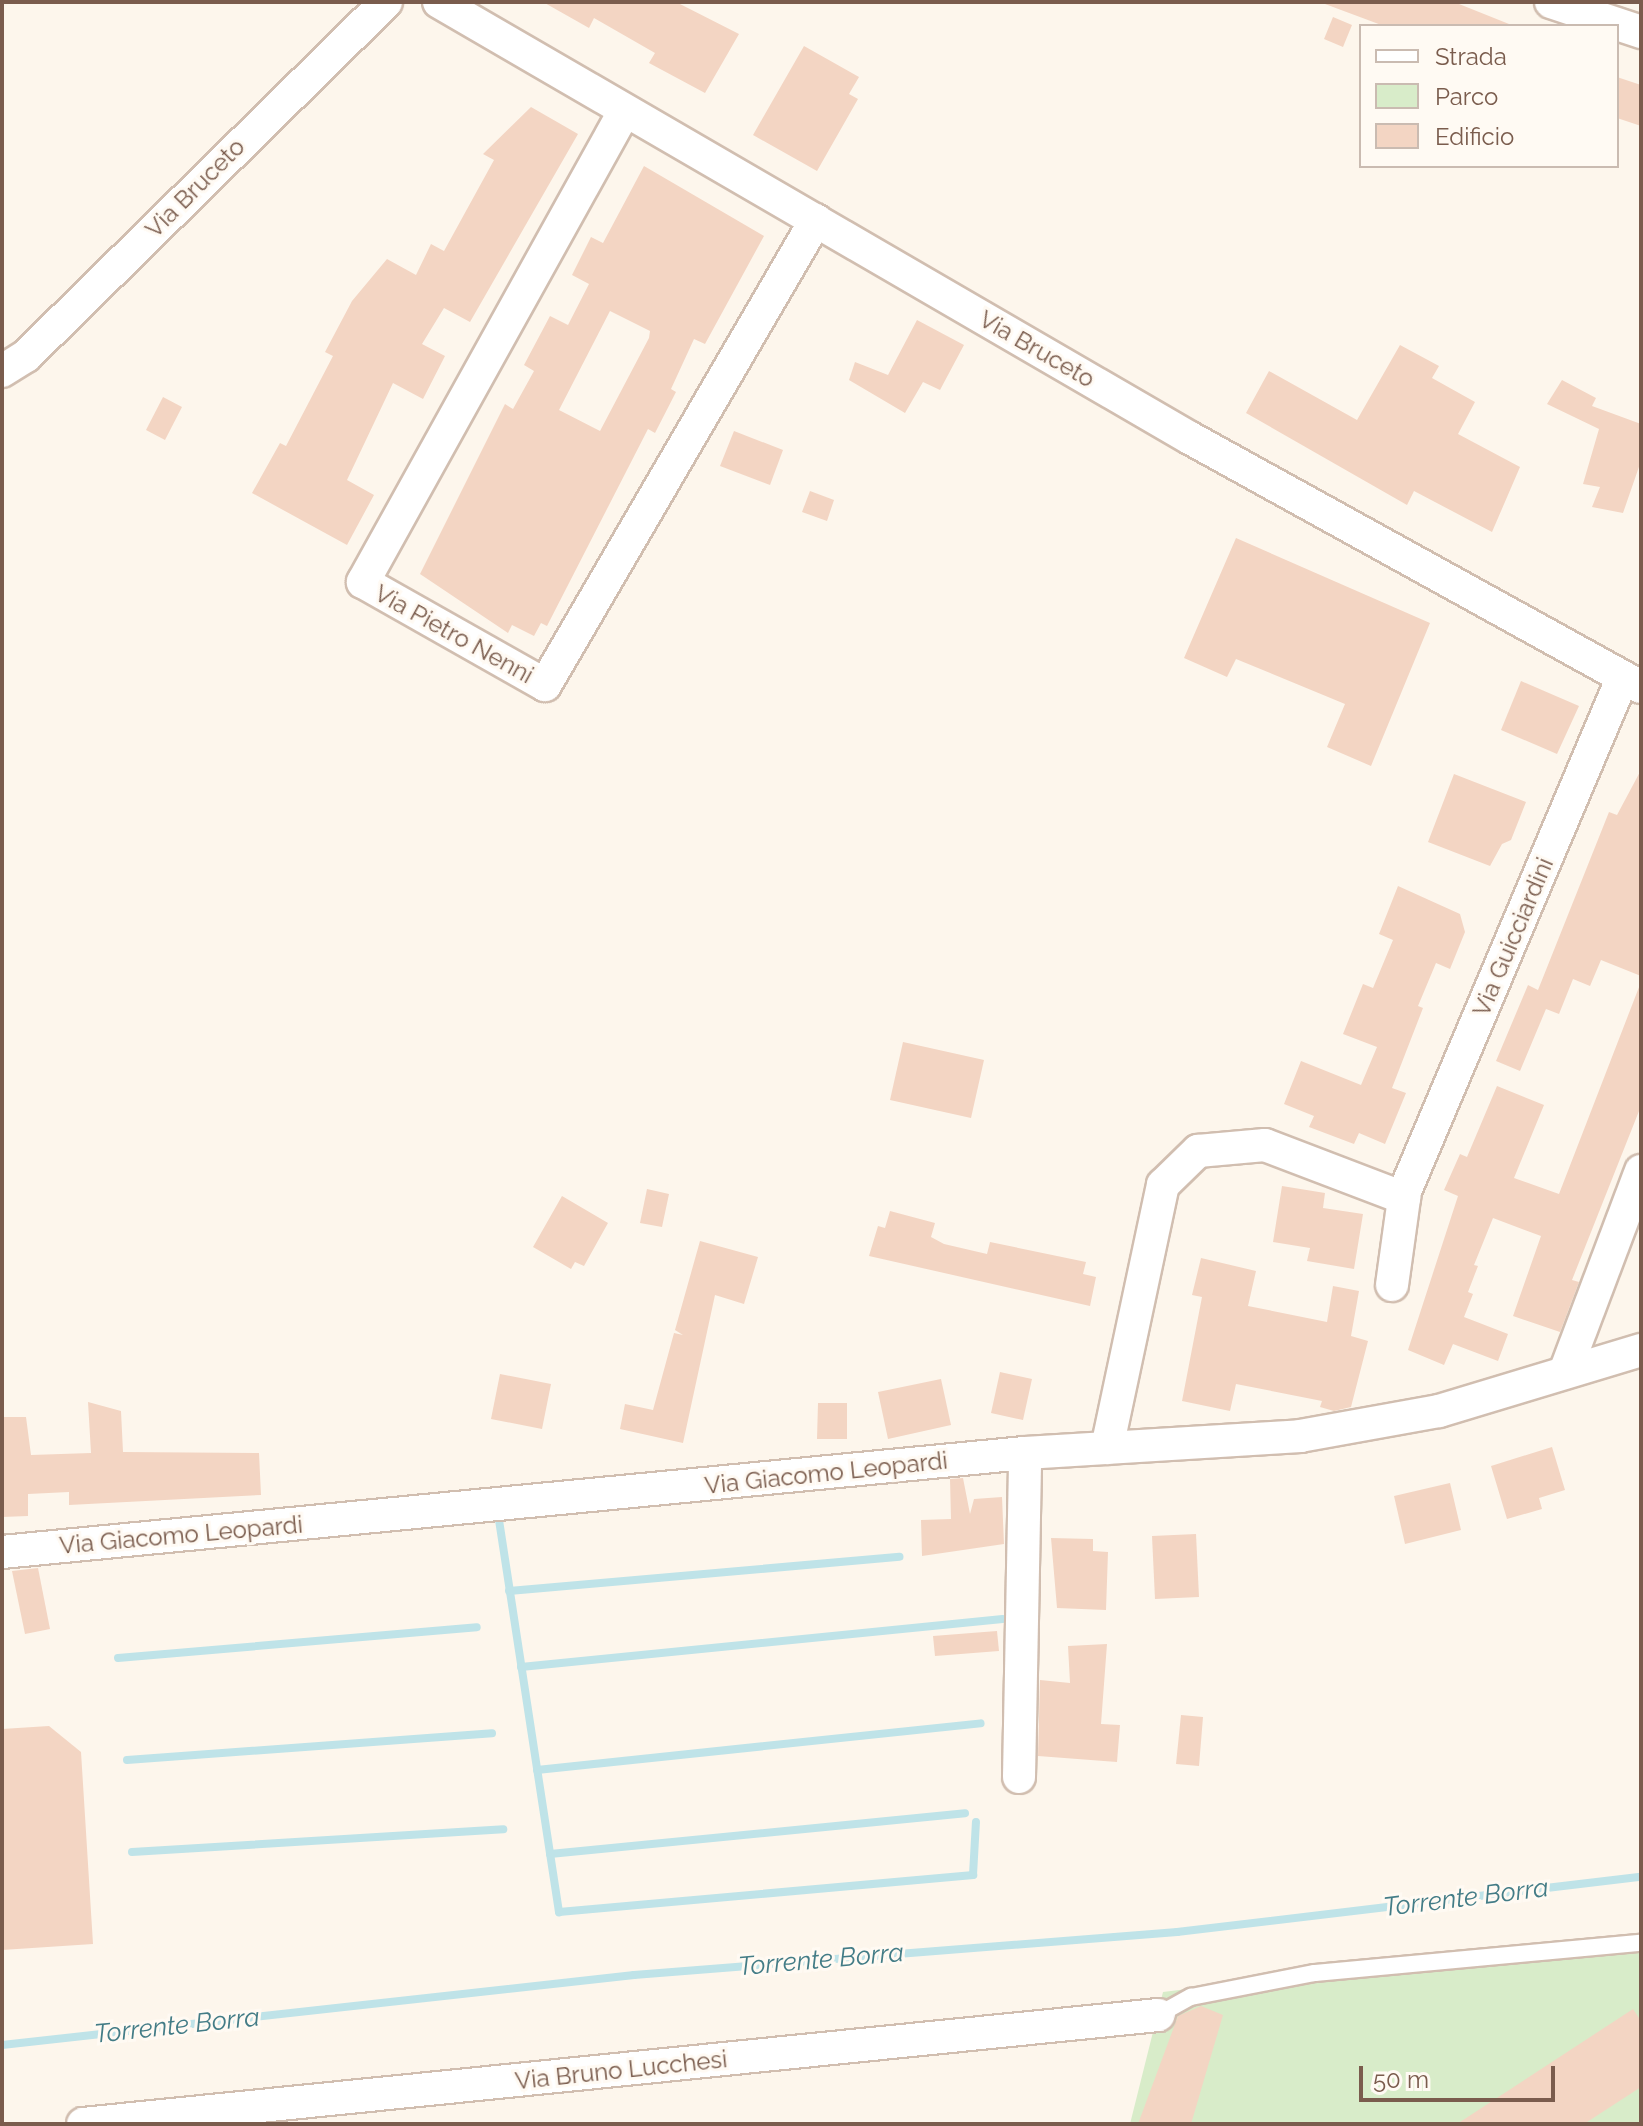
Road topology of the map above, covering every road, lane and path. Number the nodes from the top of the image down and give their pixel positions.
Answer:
1 (386, 2) edge
2 (439, 2) edge
3 (1551, 2) edge
4 (1617, 24) edge
5 (1619, 25) edge
6 (1641, 32) edge
7 (624, 112) junction
8 (816, 220) junction
9 (2, 371) edge
10 (1632, 682) edge
11 (1641, 1171) edge
12 (1404, 1198) junction
13 (1392, 1285) dead end
14 (1641, 1350) edge
15 (1565, 1372) junction
16 (1107, 1448) junction
17 (1025, 1453) junction
18 (2, 1552) edge
19 (1019, 1777) dead end
20 (1641, 1943) edge
21 (1158, 2015) joint
22 (83, 2124) edge

1 - 9 street, Via Bruceto
2 - 7 street, Via Bruceto
3 - 4 street
5 - 6 street
7 - 8 street, Via Bruceto
7 - 8 street, Via Pietro Nenni
8 - 10 street, Via Bruceto
10 - 12 street, Via Guicciardini
11 - 15 street
12 - 13 street, Via Guicciardini
12 - 16 street
14 - 15 street, Via Giacomo Leopardi
15 - 16 street, Via Giacomo Leopardi
16 - 17 street, Via Giacomo Leopardi
17 - 18 street, Via Giacomo Leopardi
17 - 19 street
20 - 21 lane
21 - 22 street, Via Bruno Lucchesi

